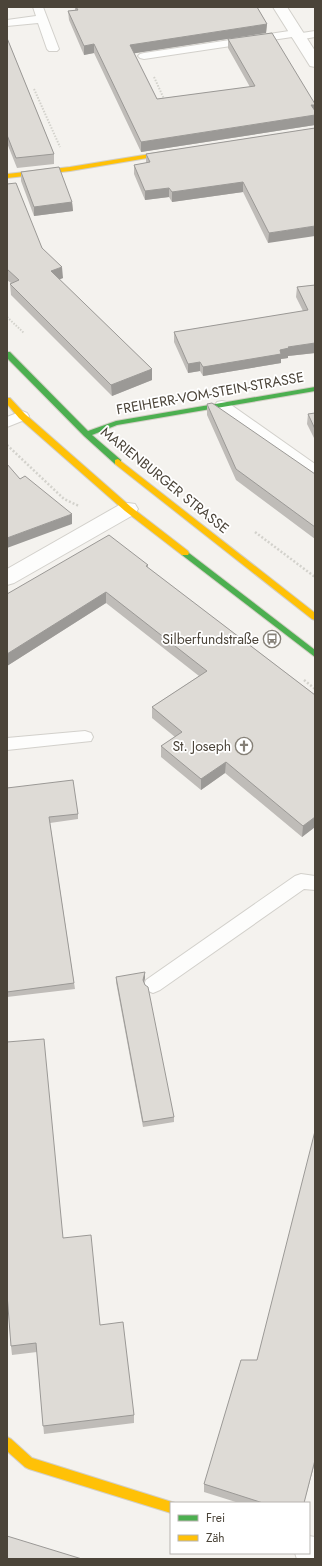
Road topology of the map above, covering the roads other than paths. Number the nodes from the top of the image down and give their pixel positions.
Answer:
1 (38, 7) edge
2 (280, 7) edge
3 (42, 19) junction
4 (7, 23) edge
5 (297, 34) junction
6 (315, 34) edge
7 (53, 49) dead end
8 (144, 56) edge
9 (315, 63) edge
10 (182, 152) edge
11 (7, 176) edge
12 (7, 354) edge
13 (315, 389) edge
14 (7, 400) edge
15 (222, 405) junction
16 (22, 416) junction
17 (7, 422) edge
18 (87, 434) junction
19 (315, 471) edge
20 (128, 509) junction
21 (7, 578) edge
22 (315, 617) edge
23 (315, 654) edge
24 (85, 737) dead end
25 (7, 744) edge
26 (315, 883) edge
27 (153, 985) dead end
28 (7, 1443) edge
29 (170, 1508) edge

1 - 3 lane
2 - 5 street
3 - 4 lane
3 - 7 lane
5 - 6 lane
5 - 8 lane
5 - 9 street
10 - 11 main road
12 - 18 main road, MARIENBURGER STRASSE
13 - 15 main road, FREIHERR-VOM-STEIN-STRASSE
14 - 16 main road
15 - 18 main road, FREIHERR-VOM-STEIN-STRASSE
15 - 19 lane
16 - 17 lane
16 - 20 main road
18 - 22 main road, MARIENBURGER STRASSE
20 - 21 street
20 - 23 main road
24 - 25 lane
26 - 27 lane
28 - 29 main road

